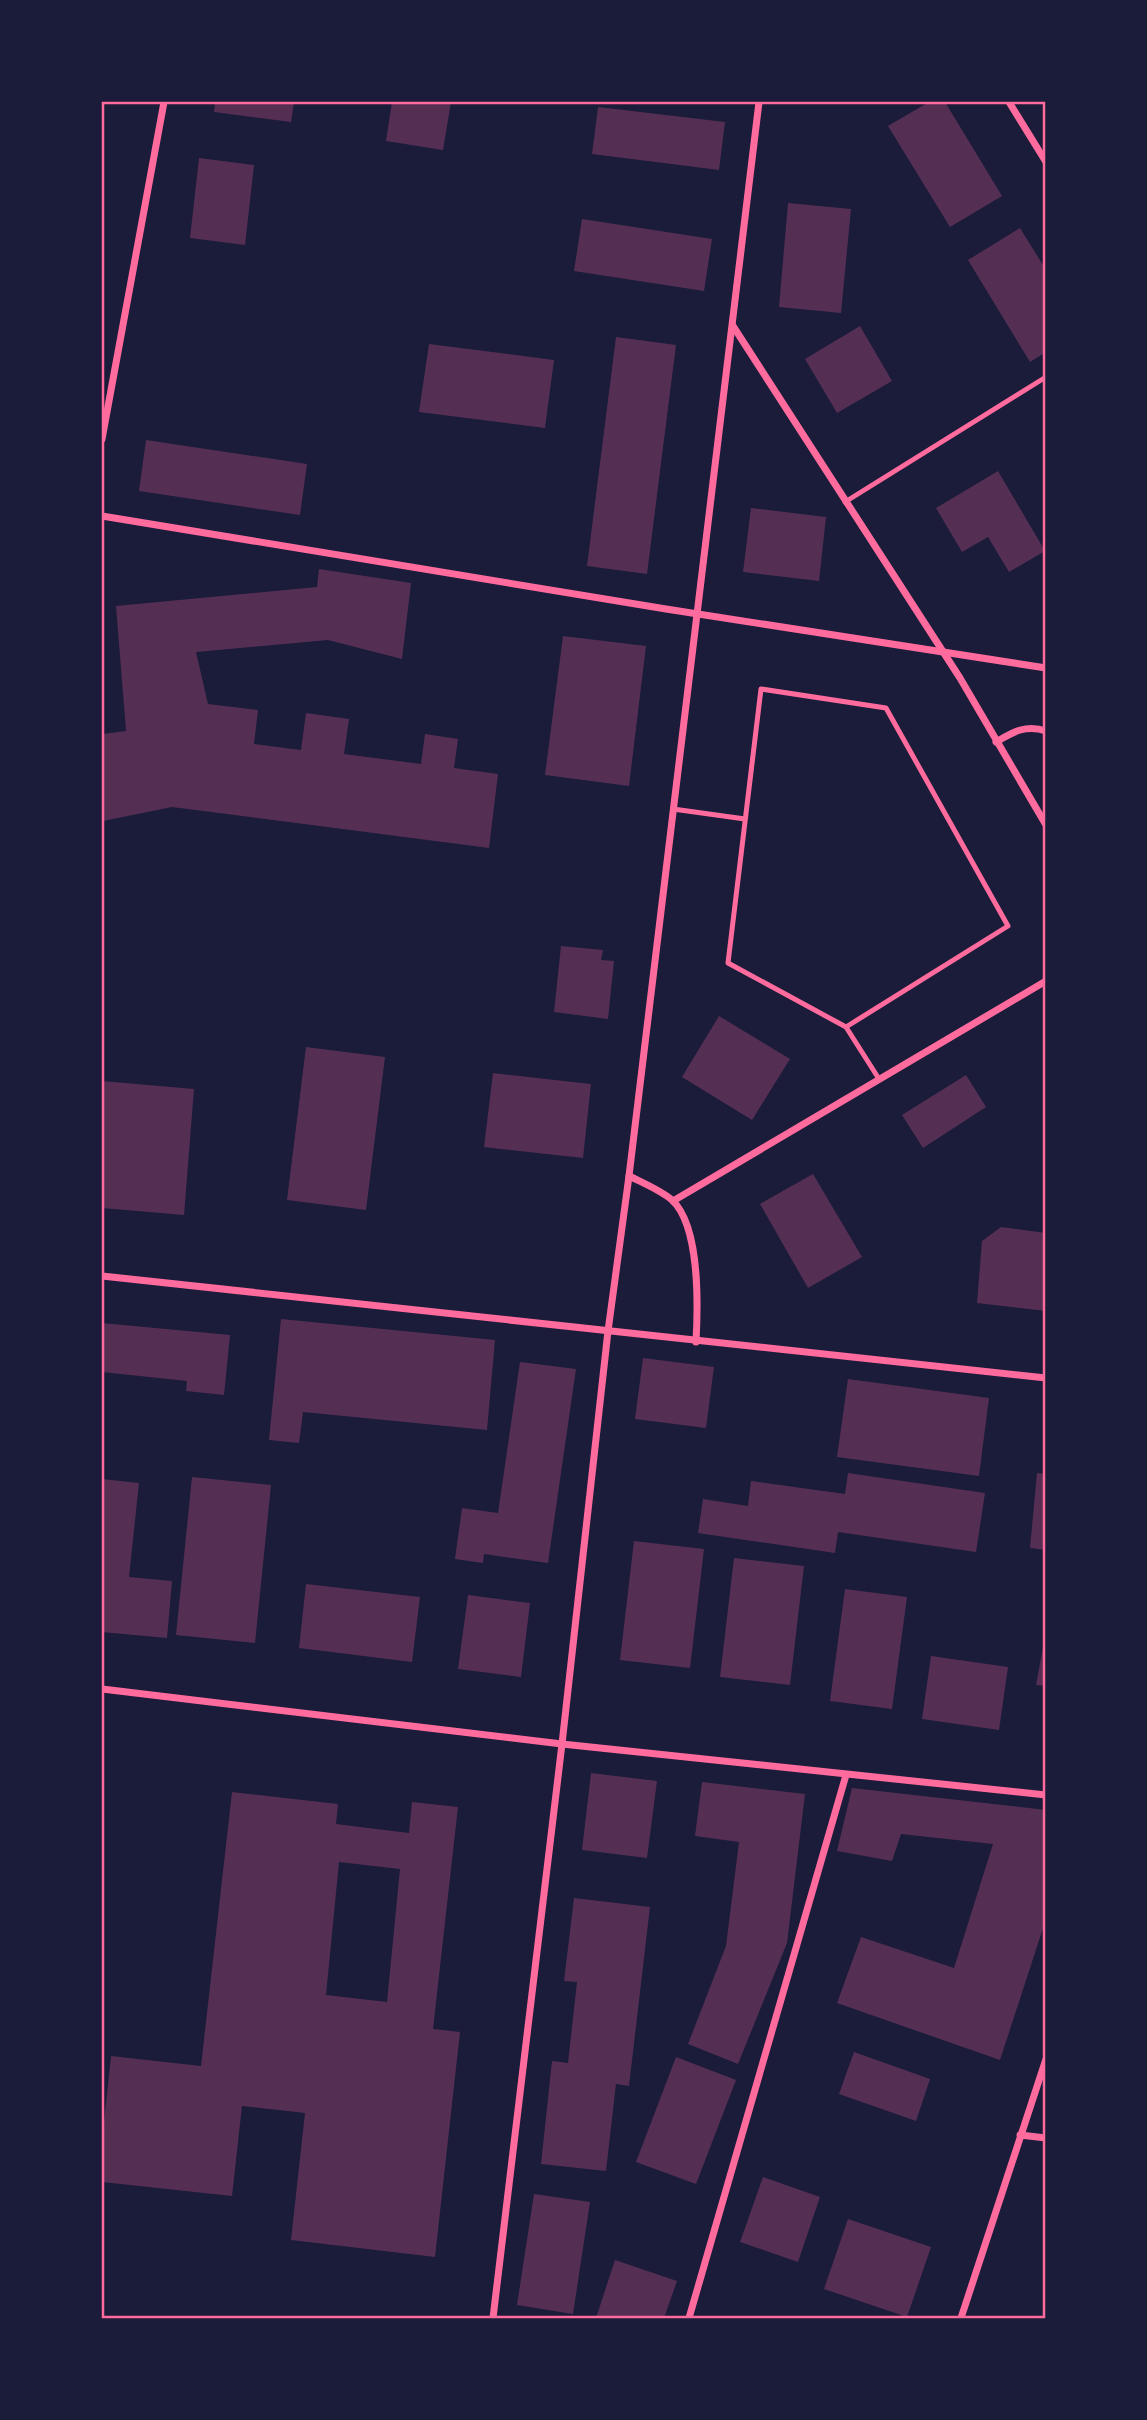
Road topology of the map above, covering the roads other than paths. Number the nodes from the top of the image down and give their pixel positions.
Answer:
1 (164, 102) edge
2 (759, 102) edge
3 (1009, 102) edge
4 (1045, 162) edge
5 (733, 326) junction
6 (1045, 377) edge
7 (102, 439) edge
8 (845, 502) junction
9 (102, 516) edge
10 (697, 614) junction
11 (942, 651) junction
12 (1045, 668) edge
13 (1045, 731) edge
14 (996, 742) junction
15 (673, 809) junction
16 (746, 819) junction
17 (1045, 825) edge
18 (1045, 981) edge
19 (846, 1027) junction
20 (879, 1079) junction
21 (629, 1176) junction
22 (673, 1201) junction
23 (102, 1276) edge
24 (608, 1331) junction
25 (696, 1342) junction
26 (1045, 1378) edge
27 (102, 1689) edge
28 (562, 1744) junction
29 (846, 1775) junction
30 (1045, 1795) edge
31 (1045, 2059) edge
32 (1020, 2135) junction
33 (1045, 2138) edge
34 (493, 2319) edge
35 (689, 2319) edge
36 (961, 2319) edge

1 - 7 street
2 - 5 street
3 - 4 street
5 - 8 street
5 - 10 street
6 - 8 lane
8 - 11 street
9 - 10 street
10 - 11 street
10 - 15 street
11 - 12 street
11 - 14 street
13 - 14 street
14 - 17 street
15 - 16 lane
15 - 21 street
16 - 19 lane
16 - 19 lane
18 - 20 street
19 - 20 lane
20 - 22 street
21 - 22 street
21 - 24 street
22 - 25 street
23 - 24 street
24 - 25 street
24 - 28 street
25 - 26 street
27 - 28 street
28 - 29 street
28 - 34 street
29 - 30 street
29 - 35 street
31 - 32 street
32 - 33 street
32 - 36 street

